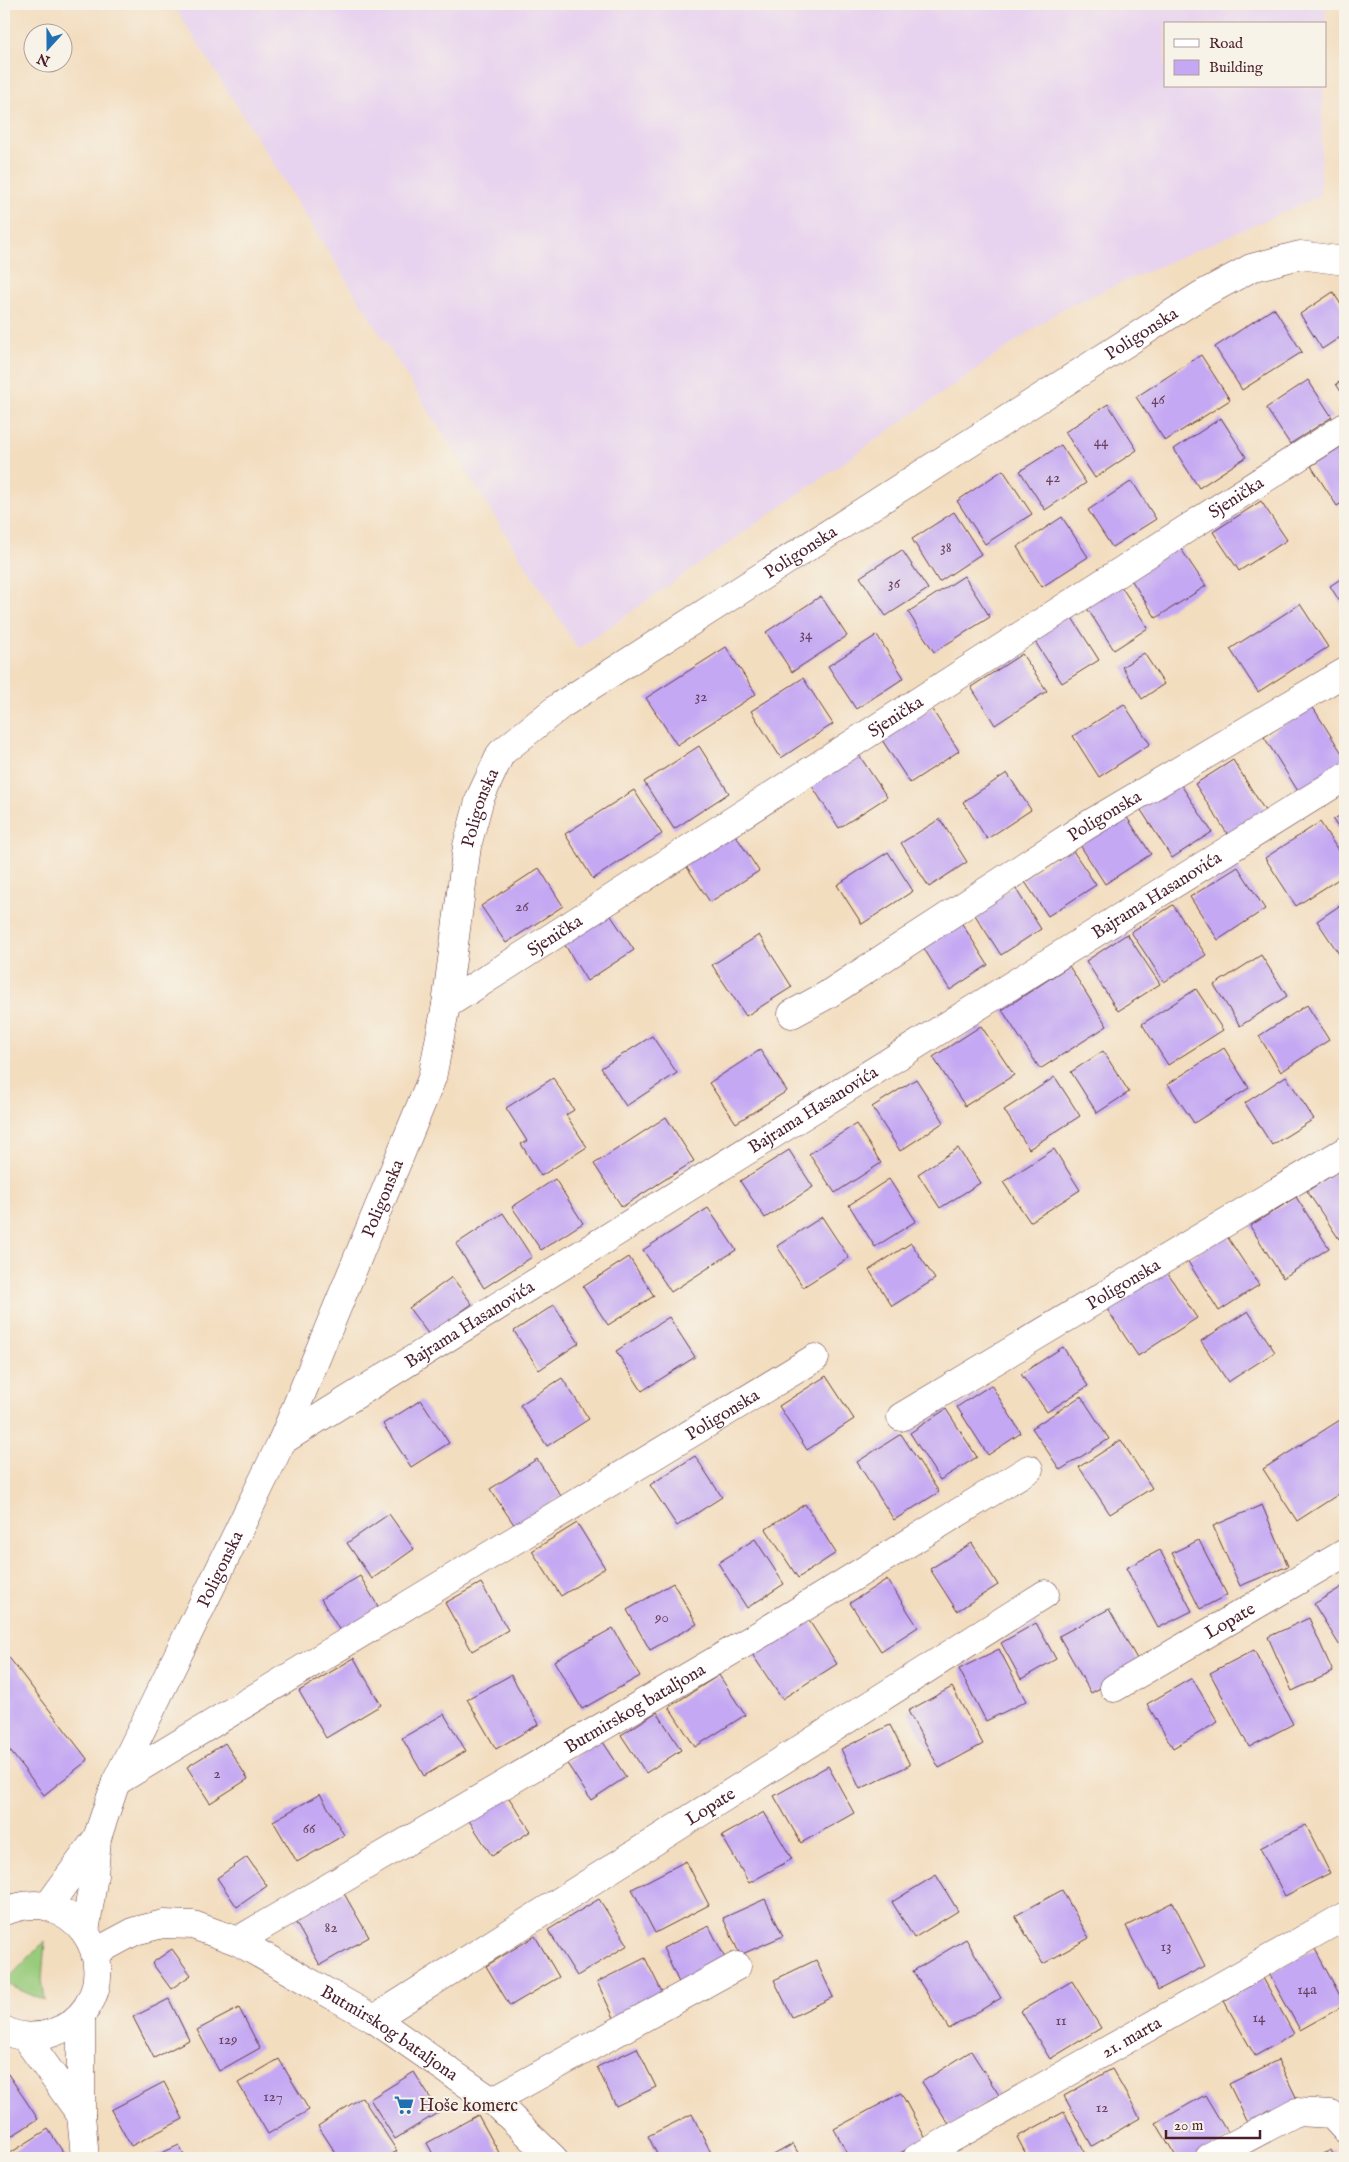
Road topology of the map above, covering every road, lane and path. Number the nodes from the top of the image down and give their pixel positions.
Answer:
1 (1345, 261) edge
2 (1345, 427) edge
3 (1345, 672) edge
4 (1345, 777) edge
5 (446, 1005) junction
6 (792, 1014) dead end
7 (1345, 1151) edge
8 (815, 1358) dead end
9 (901, 1417) dead end
10 (282, 1441) junction
11 (1029, 1469) dead end
12 (1345, 1553) edge
13 (1045, 1594) dead end
14 (1114, 1688) dead end
15 (116, 1782) junction
16 (97, 1838) junction
17 (48, 1906) junction
18 (4, 1911) edge
19 (1345, 1916) edge
20 (237, 1941) junction
21 (91, 1942) junction
22 (737, 1966) dead end
23 (81, 2016) junction
24 (374, 2019) junction
25 (15, 2034) edge
26 (492, 2101) junction
27 (81, 2115) junction
28 (1345, 2129) edge
29 (85, 2158) edge
30 (553, 2158) edge
31 (917, 2158) edge
32 (1209, 2158) edge

1 - 5 street, Poligonska
2 - 5 street, Sjenička
3 - 6 street, Poligonska
4 - 10 street, Bajrama Hasanovića
5 - 10 street, Poligonska
7 - 9 street, Poligonska
8 - 15 street, Poligonska
10 - 15 street, Poligonska
11 - 20 street, Butmirskog bataljona
12 - 14 street, Lopate
13 - 24 street, Lopate
15 - 16 street, Poligonska
16 - 17 street, Poligonska
16 - 21 street, Poligonska
17 - 18 street
17 - 21 street
19 - 31 street, 21. marta
20 - 21 street, Butmirskog bataljona
20 - 24 street, Butmirskog bataljona
21 - 23 street, Poligonska
22 - 26 street
23 - 25 street
23 - 27 street
24 - 26 street, Butmirskog bataljona
25 - 27 street
26 - 30 street, Butmirskog bataljona
27 - 29 street
28 - 32 street

